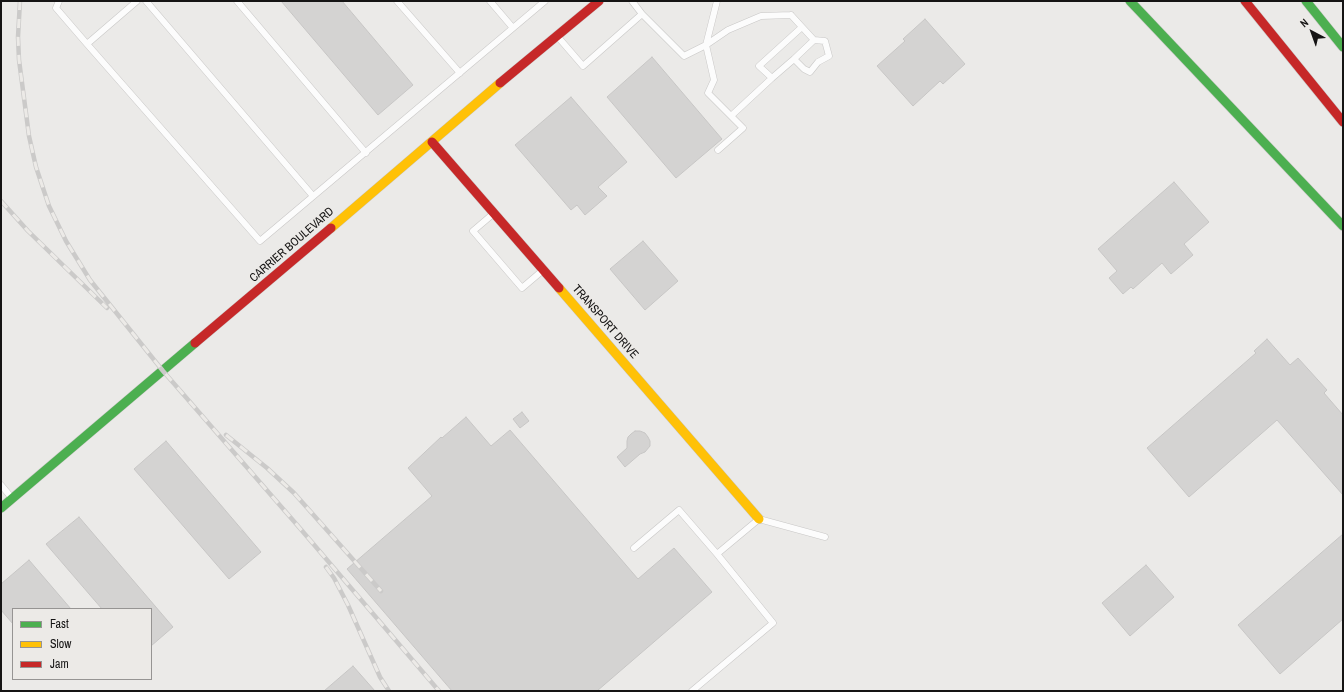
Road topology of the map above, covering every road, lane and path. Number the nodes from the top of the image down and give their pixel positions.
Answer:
1 (59, 1) edge
2 (138, 1) edge
3 (146, 1) edge
4 (237, 1) edge
5 (397, 1) edge
6 (490, 1) edge
7 (545, 1) edge
8 (600, 1) edge
9 (632, 1) edge
10 (717, 1) edge
11 (1130, 1) edge
12 (1245, 1) edge
13 (1306, 1) edge
14 (642, 14) junction
15 (802, 27) junction
16 (513, 28) junction
17 (557, 35) junction
18 (814, 40) junction
19 (86, 44) junction
20 (706, 45) junction
21 (1343, 48) edge
22 (794, 59) junction
23 (460, 73) junction
24 (772, 78) junction
25 (731, 116) junction
26 (1343, 122) edge
27 (432, 142) junction
28 (718, 150) dead end
29 (366, 153) junction
30 (313, 196) junction
31 (495, 213) junction
32 (1343, 226) edge
33 (544, 270) junction
34 (1, 485) edge
35 (12, 498) junction
36 (1, 508) edge
37 (759, 518) junction
38 (825, 537) dead end
39 (634, 548) dead end
40 (717, 554) junction
41 (692, 691) edge

1 - 19 lane
2 - 19 lane
3 - 30 lane
4 - 29 lane
5 - 23 lane
6 - 16 lane
7 - 16 lane
8 - 17 main road, CARRIER BOULEVARD
9 - 14 lane
10 - 20 lane
11 - 32 main road
12 - 26 main road
13 - 21 main road
14 - 17 lane
14 - 20 lane
15 - 18 lane
15 - 20 lane
15 - 24 lane
16 - 23 lane
17 - 27 main road, CARRIER BOULEVARD
18 - 22 lane
18 - 22 lane
19 - 30 lane
20 - 25 lane
22 - 24 lane
23 - 29 lane
24 - 25 lane
25 - 28 lane
27 - 31 main road, TRANSPORT DRIVE
27 - 35 main road, CARRIER BOULEVARD
29 - 30 lane
31 - 33 main road, TRANSPORT DRIVE
31 - 33 lane
33 - 37 main road, TRANSPORT DRIVE
34 - 35 lane
35 - 36 main road, CARRIER BOULEVARD
37 - 38 lane
37 - 40 lane
39 - 40 lane
40 - 41 lane

